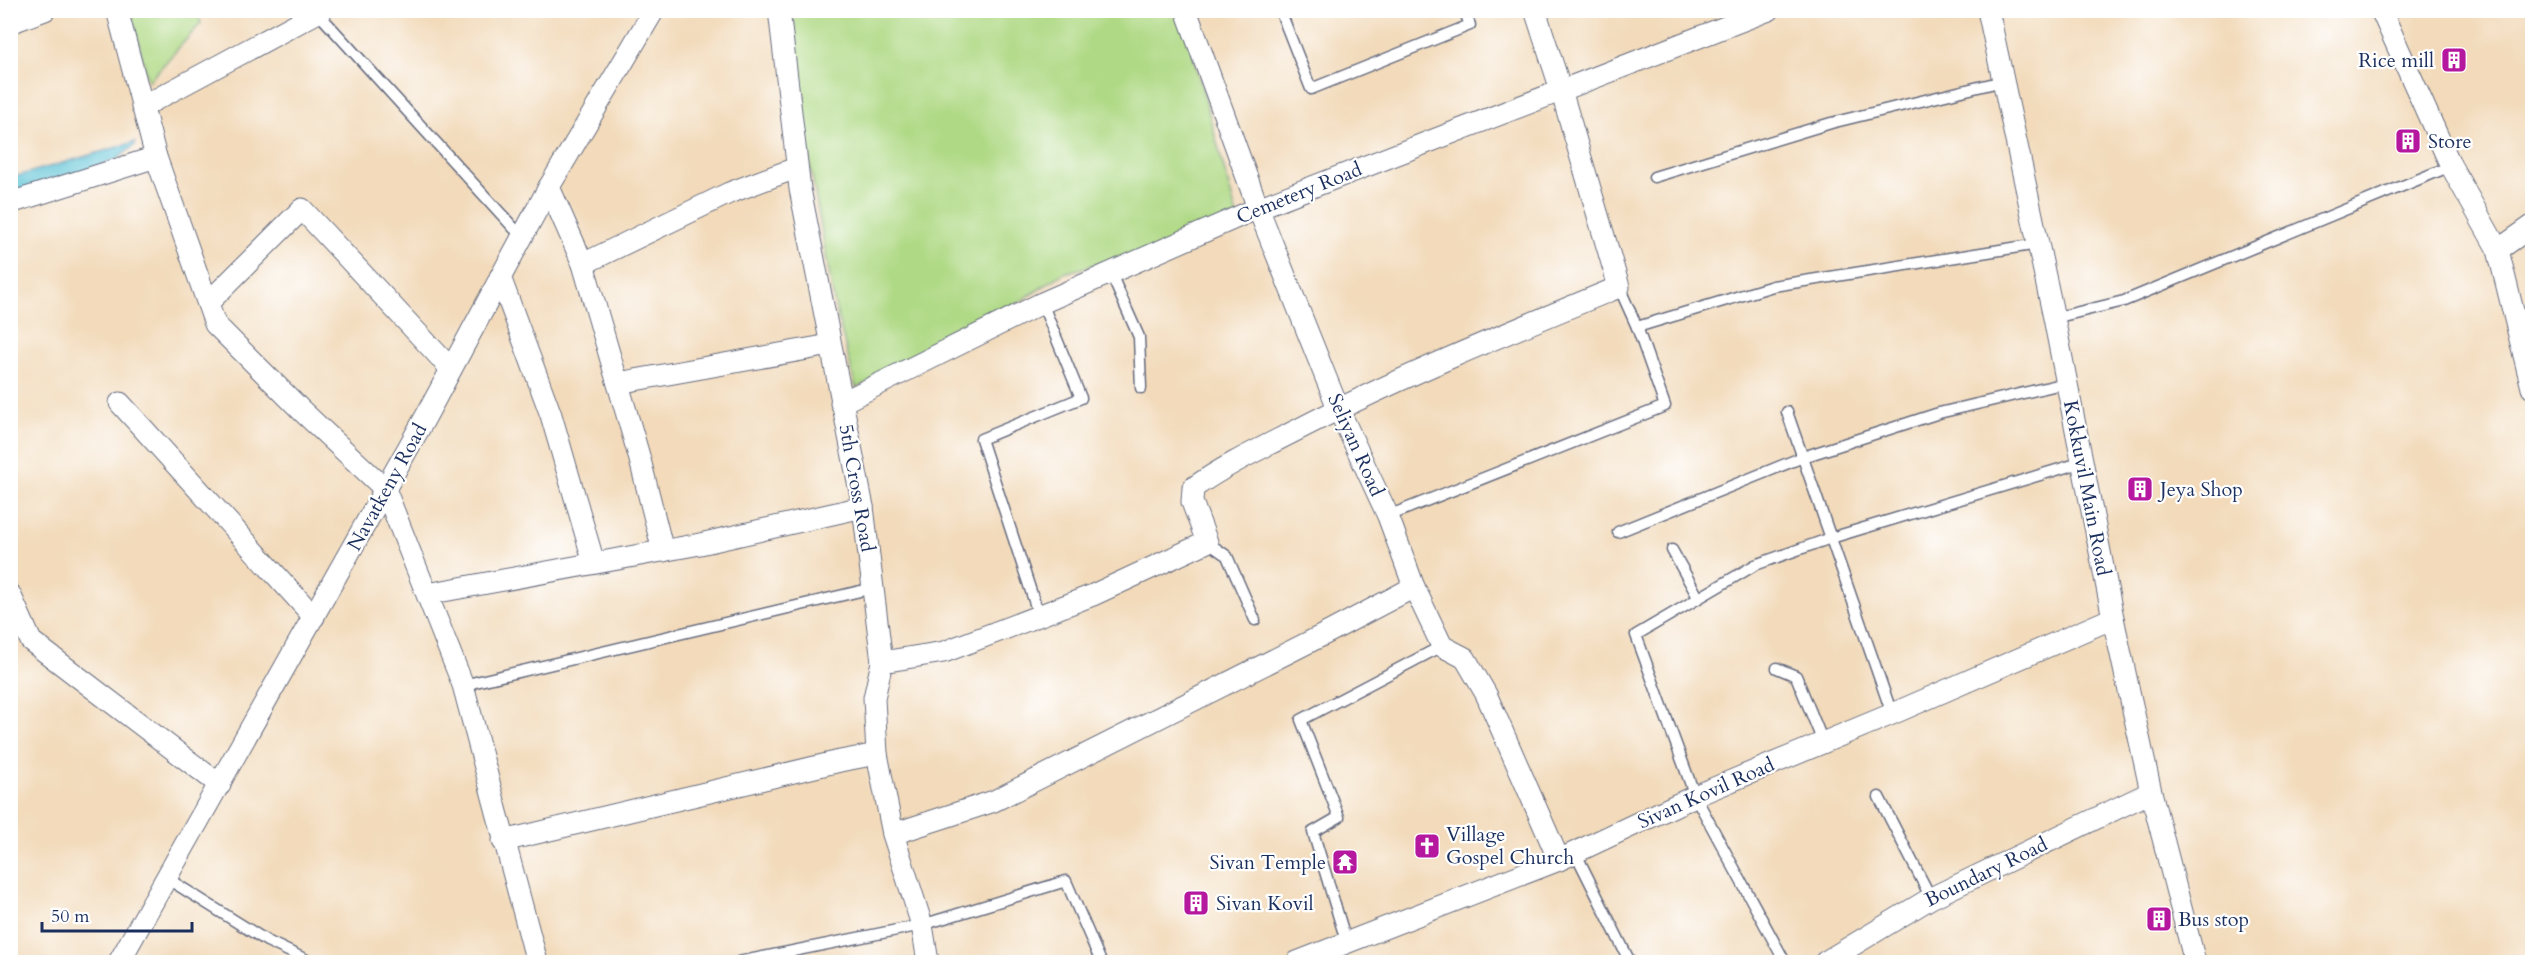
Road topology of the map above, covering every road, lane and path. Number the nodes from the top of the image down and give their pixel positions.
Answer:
1 (45, 10) edge
2 (117, 10) edge
3 (654, 10) edge
4 (779, 10) edge
5 (1186, 10) edge
6 (1280, 10) edge
7 (1464, 10) edge
8 (1535, 10) edge
9 (1769, 10) edge
10 (1988, 10) edge
11 (2381, 10) edge
12 (320, 12) edge
13 (10, 23) edge
14 (2003, 81) junction
15 (1561, 90) junction
16 (142, 107) junction
17 (156, 157) junction
18 (2451, 166) junction
19 (796, 168) junction
20 (1654, 177) dead end
21 (549, 187) junction
22 (10, 203) edge
23 (1258, 208) junction
24 (2532, 226) edge
25 (522, 237) junction
26 (2038, 244) junction
27 (2498, 250) junction
28 (583, 264) junction
29 (1112, 274) junction
30 (500, 277) junction
31 (1619, 287) junction
32 (208, 303) junction
33 (1042, 303) junction
34 (2054, 318) junction
35 (1638, 327) junction
36 (830, 345) junction
37 (451, 369) junction
38 (618, 383) junction
39 (2066, 383) junction
40 (1142, 388) dead end
41 (2532, 388) edge
42 (120, 403) dead end
43 (841, 404) junction
44 (1338, 408) junction
45 (1787, 412) dead end
46 (1803, 457) junction
47 (2083, 462) junction
48 (385, 489) junction
49 (863, 507) junction
50 (1388, 516) junction
51 (1618, 532) dead end
52 (1831, 538) junction
53 (1208, 543) junction
54 (1672, 550) dead end
55 (663, 551) junction
56 (594, 564) junction
57 (1414, 587) junction
58 (873, 588) junction
59 (10, 594) edge
60 (427, 594) junction
61 (1698, 597) junction
62 (1039, 616) junction
63 (314, 617) junction
64 (2113, 618) junction
65 (1255, 620) dead end
66 (1442, 646) junction
67 (882, 662) junction
68 (1777, 668) dead end
69 (463, 685) junction
70 (1892, 714) junction
71 (1823, 742) junction
72 (877, 754) junction
73 (220, 785) junction
74 (2151, 792) junction
75 (1695, 796) junction
76 (1879, 797) dead end
77 (893, 834) junction
78 (503, 841) junction
79 (1567, 856) junction
80 (168, 879) junction
81 (1931, 898) junction
82 (922, 926) junction
83 (1338, 952) edge
84 (119, 963) edge
85 (311, 963) edge
86 (537, 963) edge
87 (738, 963) edge
88 (928, 963) edge
89 (1101, 963) edge
90 (1297, 963) edge
91 (1630, 963) edge
92 (1785, 963) edge
93 (1825, 963) edge
94 (2195, 963) edge

1 - 13 street
2 - 16 street
3 - 21 street, Navatkeny Road
4 - 19 street, 5th Cross Road
5 - 23 street, Seliyan Road
6 - 7 lane
8 - 15 street
9 - 15 street, Cemetery Road
10 - 14 street, Kokkuvil Main Road
11 - 18 street
12 - 16 street
12 - 25 lane
14 - 20 lane
14 - 26 street, Kokkuvil Main Road
15 - 23 street, Cemetery Road
15 - 31 street
16 - 17 street
17 - 22 street
17 - 32 street
18 - 27 street
18 - 34 lane
19 - 28 street
19 - 36 street, 5th Cross Road
21 - 25 street, Navatkeny Road
21 - 28 street
23 - 29 street, Cemetery Road
23 - 44 street, Seliyan Road
24 - 27 street
25 - 30 street, Navatkeny Road
26 - 34 street, Kokkuvil Main Road
26 - 35 lane
27 - 41 street
28 - 38 street
29 - 33 street, Cemetery Road
29 - 40 lane
30 - 37 street, Navatkeny Road
30 - 56 street
31 - 35 lane
31 - 44 street
32 - 37 street
32 - 48 street
33 - 43 street, Cemetery Road
33 - 62 lane
34 - 39 street, Kokkuvil Main Road
35 - 50 lane
36 - 38 street
36 - 43 street, 5th Cross Road
37 - 48 street, Navatkeny Road
38 - 55 street
39 - 46 lane
39 - 47 street, Kokkuvil Main Road
42 - 63 street
43 - 49 street, 5th Cross Road
44 - 50 street, Seliyan Road
44 - 53 street
45 - 46 lane
46 - 51 lane
46 - 52 lane
47 - 52 lane
47 - 64 street, Kokkuvil Main Road
48 - 60 street
48 - 63 street, Navatkeny Road
49 - 55 street
49 - 58 street, 5th Cross Road
50 - 57 street, Seliyan Road
52 - 61 lane
52 - 70 lane
53 - 62 street
53 - 65 lane
54 - 61 lane
55 - 56 street
56 - 60 street
57 - 66 street, Seliyan Road
57 - 77 street
58 - 67 street, 5th Cross Road
58 - 69 lane
59 - 73 street
60 - 69 street
61 - 75 lane
62 - 67 street
63 - 73 street, Navatkeny Road
64 - 70 street, Sivan Kovil Road
64 - 74 street, Kokkuvil Main Road
66 - 79 street
66 - 83 lane
67 - 72 street, 5th Cross Road
68 - 71 lane
69 - 78 street
70 - 71 street, Sivan Kovil Road
71 - 75 street, Sivan Kovil Road
72 - 77 street, 5th Cross Road
72 - 78 street
73 - 80 street, Navatkeny Road
74 - 81 street, Boundary Road
74 - 94 street, Kokkuvil Main Road
75 - 79 street, Sivan Kovil Road
75 - 92 lane
76 - 81 lane
77 - 82 street, 5th Cross Road
78 - 86 street
79 - 83 street, Sivan Kovil Road
79 - 91 lane
80 - 84 street, Navatkeny Road
80 - 85 lane
81 - 93 street, Boundary Road
82 - 87 lane
82 - 88 street, 5th Cross Road
82 - 89 lane
83 - 90 street, Sivan Kovil Road

